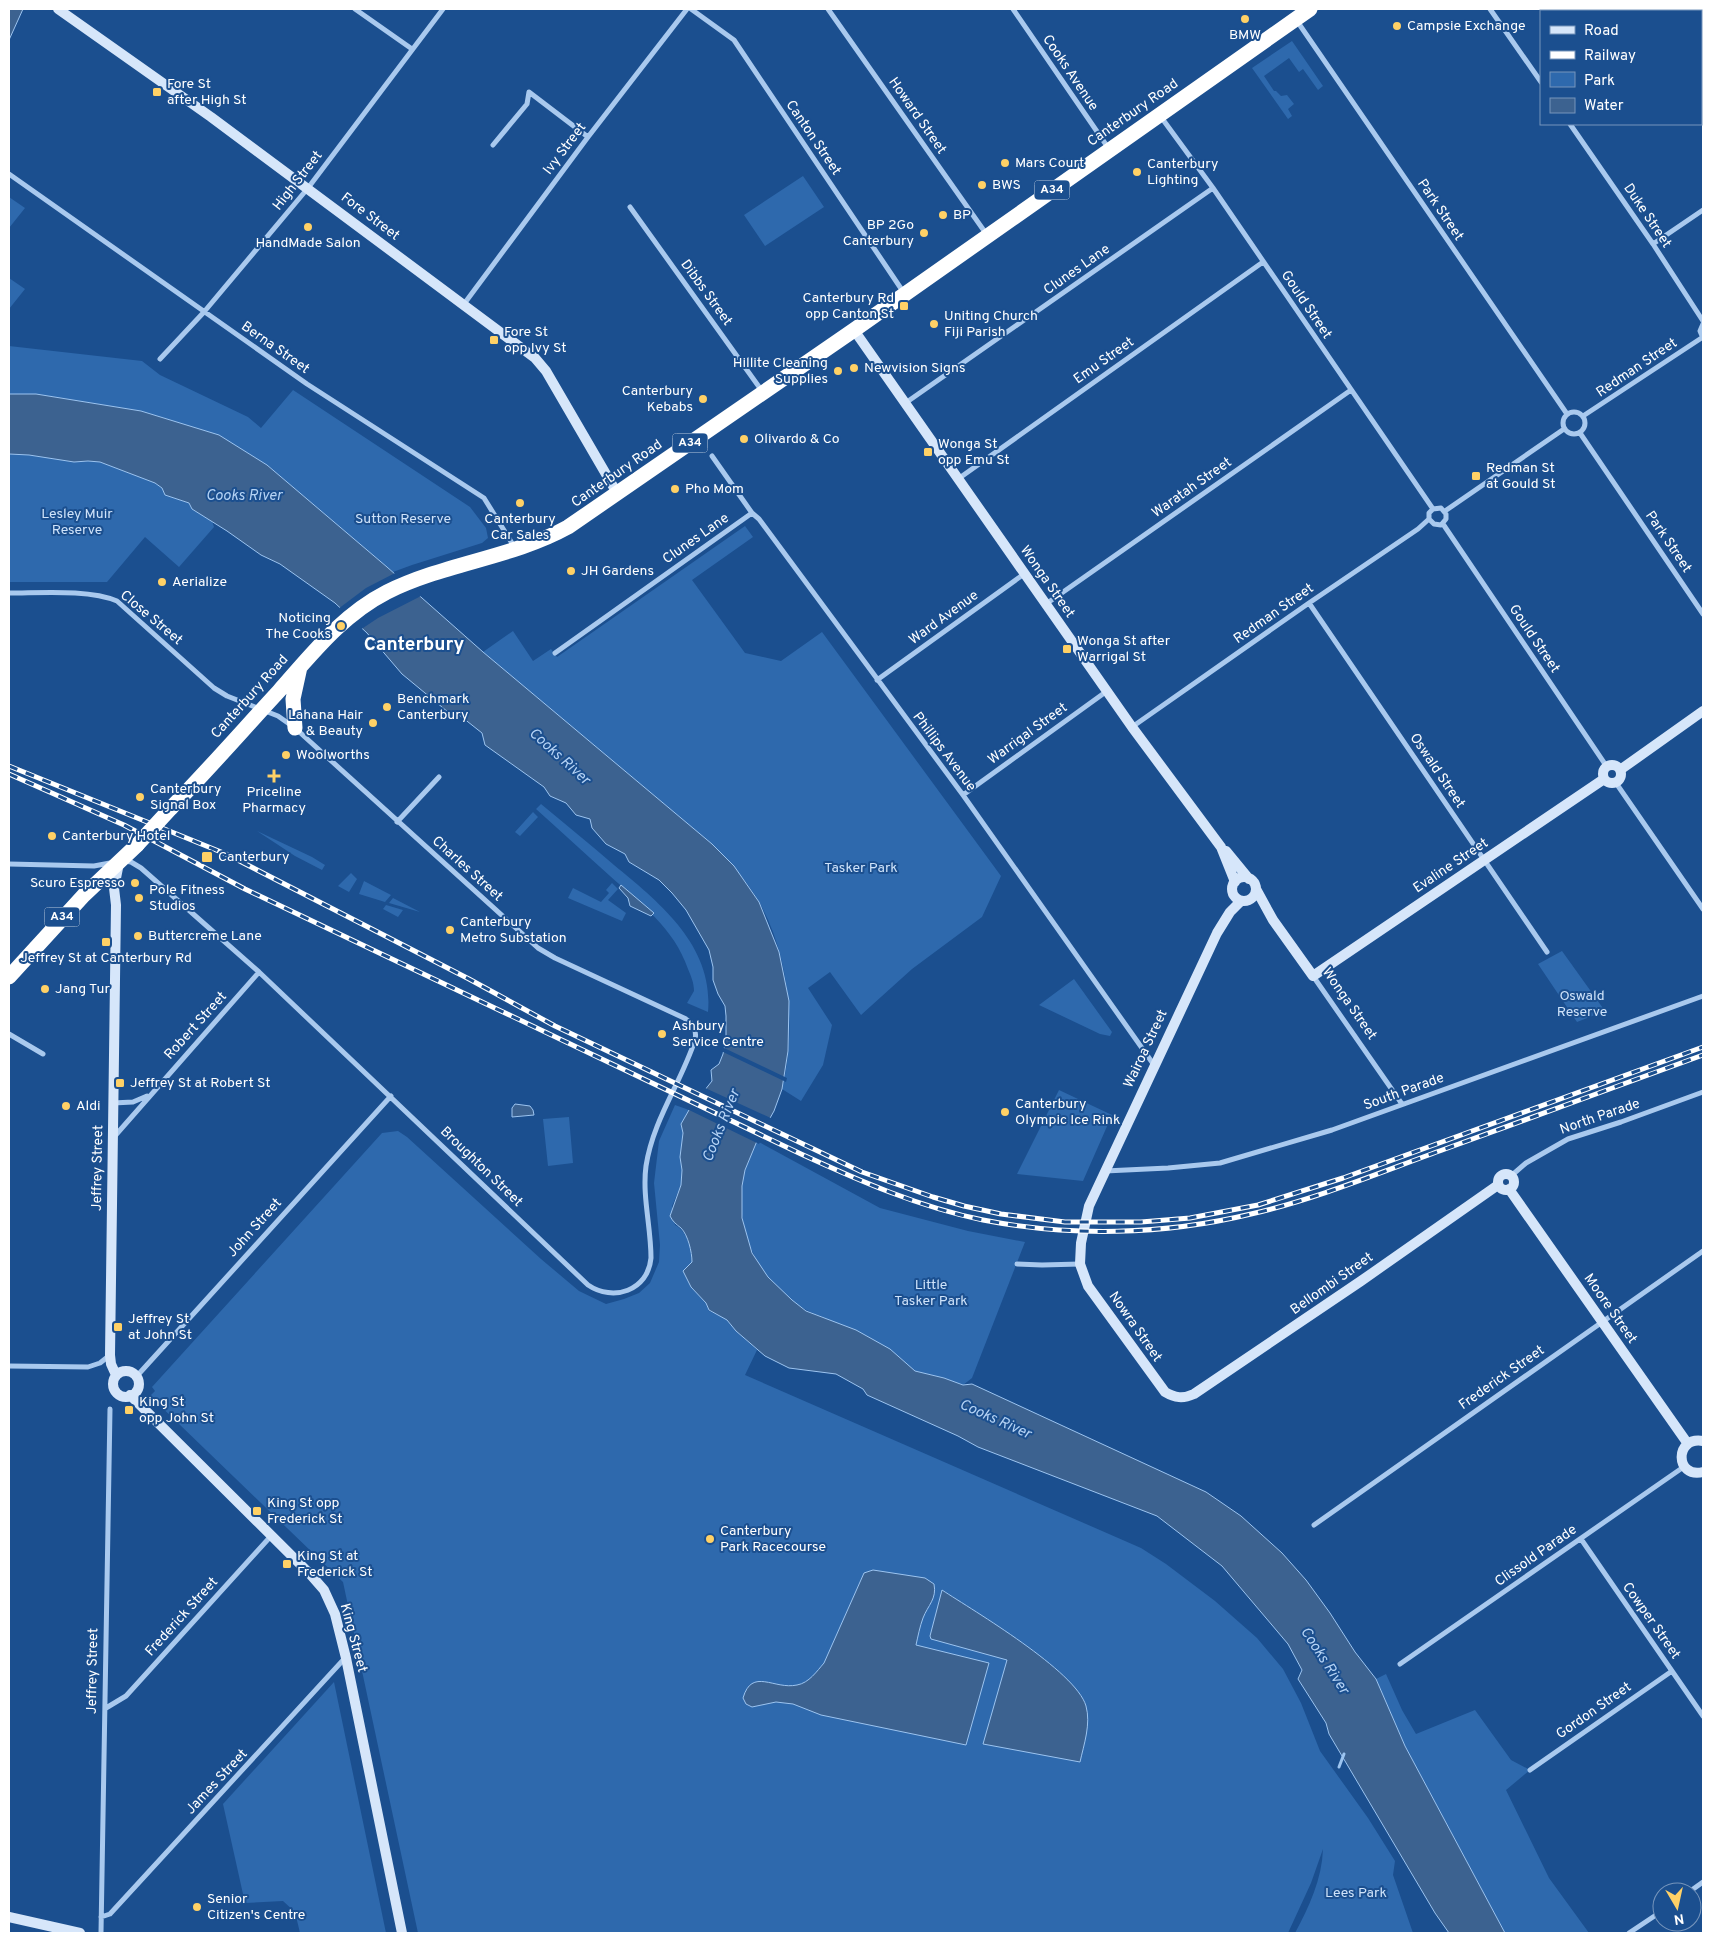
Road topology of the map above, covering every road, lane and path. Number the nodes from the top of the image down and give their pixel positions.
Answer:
1 (58, 9) edge
2 (355, 9) edge
3 (443, 9) edge
4 (686, 9) edge
5 (691, 9) edge
6 (828, 9) edge
7 (1013, 9) edge
8 (1310, 9) edge
9 (1490, 9) edge
10 (1296, 19) junction
11 (412, 49) junction
12 (1540, 81) edge
13 (1160, 115) junction
14 (1571, 125) edge
15 (588, 137) junction
16 (493, 145) dead end
17 (1109, 150) junction
18 (9, 174) edge
19 (308, 188) junction
20 (1213, 188) junction
21 (630, 207) dead end
22 (1703, 210) edge
23 (987, 236) junction
24 (1653, 244) junction
25 (1263, 262) junction
26 (904, 293) junction
27 (464, 304) junction
28 (204, 312) junction
29 (1703, 323) edge
30 (854, 330) junction
31 (1703, 338) edge
32 (160, 359) dead end
33 (1351, 390) junction
34 (762, 392) junction
35 (904, 404) junction
36 (1567, 414) junction
37 (1583, 416) junction
38 (1564, 429) junction
39 (1580, 432) junction
40 (712, 456) dead end
41 (957, 479) junction
42 (617, 493) junction
43 (1433, 509) junction
44 (1445, 511) junction
45 (752, 513) junction
46 (1429, 519) junction
47 (1443, 524) junction
48 (516, 549) junction
49 (1024, 574) junction
50 (9, 593) edge
51 (1309, 603) junction
52 (1046, 604) junction
53 (1703, 614) edge
54 (555, 653) dead end
55 (300, 666) junction
56 (877, 680) junction
57 (1107, 691) junction
58 (262, 710) junction
59 (1703, 711) edge
60 (1132, 727) junction
61 (295, 728) junction
62 (1607, 767) junction
63 (1620, 770) junction
64 (439, 777) dead end
65 (1604, 779) junction
66 (1616, 783) junction
67 (962, 795) junction
68 (397, 822) junction
69 (1221, 847) junction
70 (1484, 860) junction
71 (119, 862) junction
72 (9, 864) edge
73 (1249, 879) junction
74 (1234, 885) junction
75 (1249, 896) junction
76 (1703, 910) edge
77 (1217, 932) junction
78 (1547, 952) dead end
79 (259, 972) junction
80 (1313, 976) junction
81 (9, 977) edge
82 (1703, 996) edge
83 (9, 1034) edge
84 (696, 1035) joint
85 (44, 1054) dead end
86 (1154, 1066) junction
87 (1703, 1092) edge
88 (150, 1095) junction
89 (391, 1096) junction
90 (113, 1103) junction
91 (1402, 1104) junction
92 (112, 1139) junction
93 (1104, 1171) junction
94 (1511, 1176) junction
95 (1498, 1185) junction
96 (1510, 1189) junction
97 (1703, 1251) edge
98 (1017, 1264) dead end
99 (1080, 1264) junction
100 (1602, 1321) junction
101 (110, 1355) junction
102 (9, 1366) edge
103 (116, 1375) junction
104 (136, 1376) junction
105 (130, 1395) junction
106 (1177, 1397) joint
107 (110, 1409) dead end
108 (1703, 1442) edge
109 (1688, 1444) junction
110 (1685, 1466) junction
111 (1703, 1472) edge
112 (1314, 1525) dead end
113 (271, 1536) junction
114 (1580, 1539) junction
115 (346, 1658) junction
116 (1400, 1664) dead end
117 (1672, 1671) junction
118 (106, 1708) junction
119 (1703, 1716) edge
120 (1530, 1770) dead end
121 (9, 1918) edge
122 (102, 1918) junction
123 (1652, 1918) edge
124 (80, 1933) edge
125 (101, 1933) edge
126 (402, 1933) edge
127 (1629, 1933) edge

1 - 19 street, Fore Street
2 - 11 street
3 - 11 street, High Street
4 - 15 street, Ivy Street
5 - 26 street, Canton Street
6 - 23 street, Howard Street
7 - 17 street, Cooks Avenue
8 - 10 highway, Canterbury Road / A34
9 - 12 street
10 - 13 highway, Canterbury Road / A34
10 - 36 street, Park Street
11 - 19 street, High Street
13 - 17 highway, Canterbury Road / A34
13 - 20 street, Gould Street
14 - 24 street, Duke Street
15 - 16 street
15 - 27 street, Ivy Street
17 - 23 highway, Canterbury Road / A34
18 - 28 street, Berna Street
19 - 27 street, Fore Street
19 - 28 street, High Street
20 - 25 street, Gould Street
20 - 35 street, Clunes Lane
21 - 34 street, Dibbs Street
22 - 24 street
23 - 26 highway, Canterbury Road / A34
24 - 29 street, Duke Street
25 - 33 street, Gould Street
25 - 41 street, Emu Street
26 - 30 highway, Canterbury Road / A34
27 - 42 street, Fore Street
28 - 32 street, High Street
28 - 48 street, Berna Street
29 - 31 street
30 - 34 highway, Canterbury Road / A34
30 - 35 street, Wonga Street
31 - 37 street, Redman Street
33 - 43 street, Gould Street
33 - 52 street, Waratah Street
34 - 42 highway, Canterbury Road / A34
35 - 41 street, Wonga Street
36 - 37 street
36 - 38 street
37 - 39 street
38 - 39 street
38 - 44 street
39 - 53 street, Park Street
40 - 45 street, Phillips Avenue
41 - 49 street, Wonga Street
42 - 48 highway, Canterbury Road / A34
43 - 44 street
43 - 46 street
44 - 47 street
45 - 54 street, Clunes Lane
45 - 56 street, Phillips Avenue
46 - 47 street
46 - 51 street, Redman Street
47 - 62 street, Gould Street
48 - 55 highway, Canterbury Road / A34
49 - 52 street, Wonga Street
49 - 56 street, Ward Avenue
50 - 58 street, Close Street
51 - 60 street, Redman Street
51 - 70 street, Oswald Street
52 - 57 street, Wonga Street
55 - 58 highway, Canterbury Road / A34
55 - 61 highway
56 - 67 street, Phillips Avenue
57 - 60 street, Wonga Street
57 - 67 street, Warrigal Street
58 - 61 street, Charles Street
58 - 71 highway, Canterbury Road / A34, bridge
59 - 63 street
60 - 69 street, Wonga Street
61 - 68 street, Charles Street
62 - 63 street
62 - 65 street
63 - 66 street
64 - 68 street
65 - 66 street
65 - 70 street, Evaline Street
66 - 76 street
67 - 86 street, Phillips Avenue
68 - 84 street, Charles Street
69 - 73 street, Wonga Street
69 - 74 street, Wonga Street
70 - 78 street, Oswald Street
70 - 80 street, Evaline Street
71 - 72 street
71 - 79 street, Broughton Street
71 - 81 highway, Canterbury Road / A34
71 - 90 street, Jeffrey Street
73 - 74 street
73 - 75 street
74 - 75 street
74 - 77 street, Wairoa Street
75 - 77 street, Wairoa Street
75 - 80 street, Wonga Street
77 - 86 street, Wairoa Street
79 - 88 street, Robert Street
79 - 89 street, Broughton Street
80 - 91 street, Wonga Street
82 - 91 street, South Parade
83 - 85 street
84 - 89 street, Broughton Street
86 - 93 street, Wairoa Street
87 - 94 street, North Parade
88 - 90 street
88 - 92 street, Robert Street
89 - 104 street, John Street
90 - 92 street, Jeffrey Street
91 - 93 street, South Parade
92 - 101 street, Jeffrey Street
93 - 99 street, Wairoa Street
94 - 95 street
94 - 96 street
95 - 96 street
95 - 106 street, Bellombi Street
96 - 100 street, Moore Street
97 - 100 street, Frederick Street
98 - 99 street
99 - 106 street, Nowra Street
100 - 109 street, Moore Street
100 - 112 street, Frederick Street
101 - 102 street
101 - 103 street
103 - 104 street
103 - 105 street
104 - 105 street
105 - 113 street, King Street
107 - 118 street, Jeffrey Street
108 - 109 street
109 - 110 street
110 - 111 street
110 - 114 street, Clissold Parade
113 - 115 street, King Street
113 - 118 street, Frederick Street
114 - 116 street, Clissold Parade
114 - 117 street, Cowper Street
115 - 122 street, James Street
115 - 126 street, King Street
117 - 119 street, Cowper Street
117 - 120 street, Gordon Street
118 - 122 street, Jeffrey Street
121 - 124 street
122 - 125 street, Jeffrey Street
123 - 127 street

